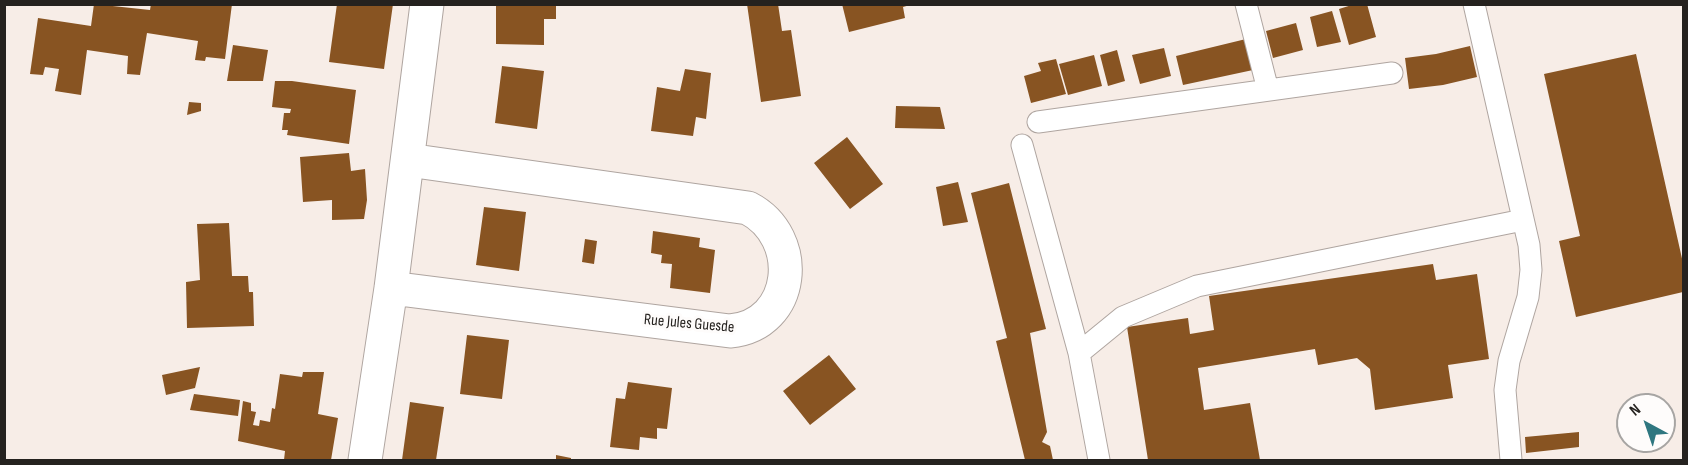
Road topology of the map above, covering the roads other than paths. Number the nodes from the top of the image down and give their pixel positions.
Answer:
1 (427, 4) edge
2 (1246, 4) edge
3 (1474, 4) edge
4 (1392, 73) dead end
5 (1269, 90) junction
6 (1038, 122) dead end
7 (1022, 145) dead end
8 (408, 160) junction
9 (1523, 220) junction
10 (391, 288) junction
11 (1079, 353) junction
12 (365, 460) edge
13 (1099, 460) edge
14 (1511, 460) edge

1 - 8 street
2 - 5 lane
3 - 9 lane
4 - 5 lane
5 - 6 lane
7 - 11 lane
8 - 10 street
8 - 10 street, Rue Jules Guesde
9 - 11 lane
9 - 14 lane
10 - 12 street
11 - 13 lane

